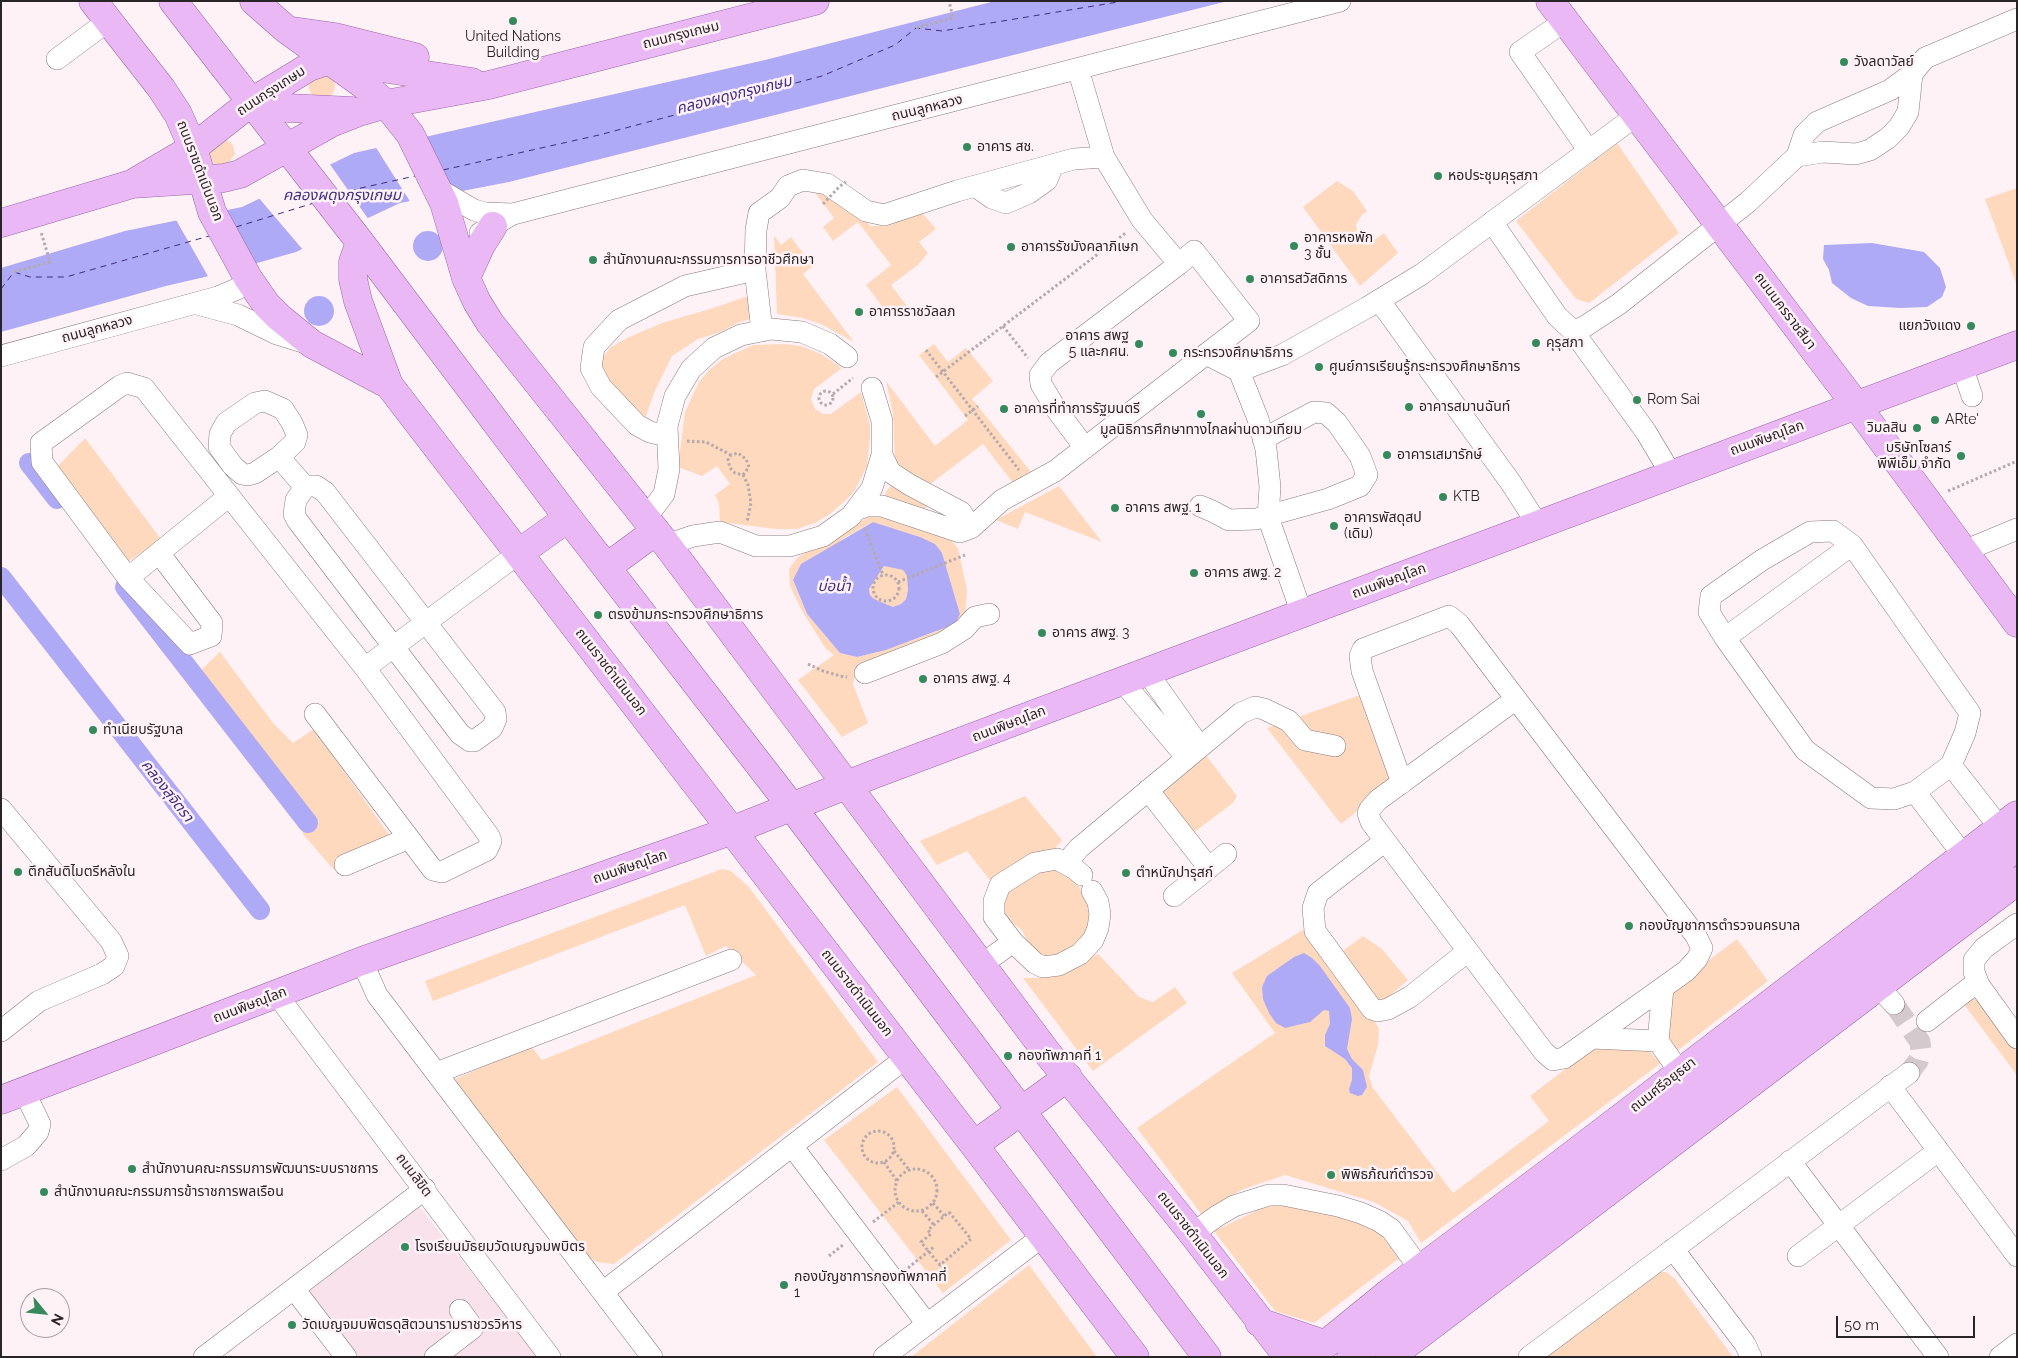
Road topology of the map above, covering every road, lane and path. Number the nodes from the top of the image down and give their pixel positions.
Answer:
1 (173, 1) edge
2 (254, 1) edge
3 (815, 1) edge
4 (949, 1) edge
5 (1340, 1) edge
6 (100, 11) edge
7 (1558, 11) edge
8 (2017, 19) edge
9 (916, 28) dead end
10 (287, 30) junction
11 (57, 58) dead end
12 (330, 60) junction
13 (1078, 69) junction
14 (1912, 74) junction
15 (446, 87) junction
16 (250, 103) junction
17 (386, 104) junction
18 (359, 112) junction
19 (1637, 115) junction
20 (416, 134) junction
21 (287, 147) junction
22 (193, 148) junction
23 (1588, 151) junction
24 (1797, 156) junction
25 (1104, 157) junction
26 (846, 182) dead end
27 (144, 183) junction
28 (209, 199) junction
29 (449, 199) junction
30 (824, 204) dead end
31 (36, 212) junction
32 (503, 220) junction
33 (1142, 220) junction
34 (1492, 222) junction
35 (1, 223) edge
36 (1720, 225) junction
37 (357, 238) junction
38 (458, 252) junction
39 (1179, 264) junction
40 (755, 270) junction
41 (14, 272) dead end
42 (466, 278) junction
43 (249, 279) junction
44 (1379, 300) junction
45 (193, 303) junction
46 (1003, 326) junction
47 (762, 331) junction
48 (1573, 331) junction
49 (312, 344) junction
50 (2017, 346) edge
51 (926, 350) dead end
52 (1206, 354) junction
53 (1, 356) edge
54 (847, 357) dead end
55 (1962, 366) junction
56 (1240, 371) junction
57 (942, 373) junction
58 (1040, 375) junction
59 (936, 377) dead end
60 (862, 383) joint
61 (389, 385) junction
62 (833, 394) junction
63 (1972, 396) dead end
64 (1856, 405) junction
65 (978, 406) dead end
66 (965, 416) dead end
67 (673, 438) junction
68 (1263, 439) junction
69 (1085, 448) junction
70 (882, 455) junction
71 (731, 456) junction
72 (279, 457) dead end
73 (2017, 461) edge
74 (1671, 474) junction
75 (743, 475) junction
76 (1030, 485) junction
77 (305, 487) junction
78 (229, 496) junction
79 (1926, 501) junction
80 (1200, 506) dead end
81 (859, 517) junction
82 (1268, 517) junction
83 (568, 518) junction
84 (1538, 525) junction
85 (971, 528) junction
86 (745, 529) dead end
87 (2017, 529) edge
88 (656, 531) junction
89 (1852, 545) junction
90 (1964, 551) junction
91 (159, 553) junction
92 (519, 553) junction
93 (965, 555) dead end
94 (607, 567) junction
95 (883, 573) junction
96 (128, 578) junction
97 (898, 582) junction
98 (989, 614) dead end
99 (1302, 614) junction
100 (426, 623) junction
101 (2017, 623) edge
102 (1725, 638) junction
103 (395, 647) junction
104 (808, 664) dead end
105 (365, 668) junction
106 (1147, 672) junction
107 (865, 673) joint
108 (1122, 681) junction
109 (1516, 699) junction
110 (315, 714) dead end
111 (1335, 746) dead end
112 (1193, 752) junction
113 (1951, 765) junction
114 (1402, 782) junction
115 (847, 785) junction
116 (1148, 790) junction
117 (1915, 792) junction
118 (792, 807) junction
119 (1, 809) edge
120 (733, 830) junction
121 (2012, 835) edge
122 (409, 838) junction
123 (1385, 841) junction
124 (1226, 854) dead end
125 (346, 864) dead end
126 (1972, 865) junction
127 (1209, 868) junction
128 (1080, 876) junction
129 (2017, 881) edge
130 (1174, 896) dead end
131 (2017, 924) edge
132 (1013, 942) junction
133 (1468, 951) junction
134 (731, 960) dead end
135 (362, 961) junction
136 (981, 965) junction
137 (1862, 965) junction
138 (1977, 982) junction
139 (1663, 988) junction
140 (277, 994) junction
141 (1886, 995) junction
142 (1927, 1021) dead end
143 (1, 1031) edge
144 (1772, 1033) junction
145 (1592, 1038) junction
146 (2017, 1038) edge
147 (1658, 1042) junction
148 (1788, 1055) junction
149 (907, 1057) junction
150 (436, 1073) junction
151 (1908, 1073) tunnel mouth
152 (1068, 1078) junction
153 (1687, 1082) junction
154 (1890, 1086) junction
155 (12, 1095) edge
156 (1726, 1102) junction
157 (1021, 1111) junction
158 (974, 1145) junction
159 (792, 1146) junction
160 (894, 1150) junction
161 (1938, 1151) junction
162 (1608, 1158) junction
163 (1, 1160) edge
164 (1790, 1161) junction
165 (884, 1162) junction
166 (910, 1170) junction
167 (1625, 1180) junction
168 (897, 1181) junction
169 (425, 1189) junction
170 (933, 1203) junction
171 (922, 1211) junction
172 (944, 1216) junction
173 (934, 1225) junction
174 (1838, 1226) junction
175 (1192, 1234) junction
176 (1043, 1236) junction
177 (935, 1246) dead end
178 (1673, 1249) junction
179 (928, 1252) junction
180 (1798, 1256) dead end
181 (2017, 1256) edge
182 (1420, 1269) junction
183 (893, 1280) junction
184 (295, 1290) junction
185 (1437, 1291) junction
186 (603, 1292) junction
187 (460, 1310) dead end
188 (1259, 1322) junction
189 (927, 1324) junction
190 (1412, 1325) junction
191 (1187, 1330) junction
192 (2017, 1344) edge
193 (1317, 1351) edge
194 (204, 1357) edge
195 (346, 1357) edge
196 (435, 1357) edge
197 (550, 1357) edge
198 (652, 1357) edge
199 (884, 1357) edge
200 (1135, 1357) edge
201 (1187, 1357) edge
202 (1208, 1357) edge
203 (1288, 1357) edge
204 (1351, 1357) edge
205 (1390, 1357) edge
206 (1529, 1357) edge
207 (1751, 1357) edge
208 (1938, 1357) edge
209 (2000, 1357) edge

1 - 16 main road
2 - 10 main road, ถนนราชดำเนินนอก
3 - 15 main road, ถนนกรุงเกษม
4 - 9 path
5 - 13 street, ถนนลูกหลวง
6 - 11 street
6 - 22 main road, ถนนราชดำเนินนอก
7 - 19 main road, ถนนนครราชสีมา
7 - 23 street
8 - 14 street
10 - 12 main road, ถนนราชดำเนินนอก
10 - 15 main road
12 - 15 main road, ถนนกรุงเกษม
12 - 16 main road, ถนนกรุงเกษม
12 - 17 main road, ถนนราชดำเนินนอก
13 - 25 street
13 - 32 street, ถนนลูกหลวง
14 - 24 street
14 - 24 street
15 - 17 main road, ถนนกรุงเกษม
15 - 20 main road
16 - 18 main road
16 - 21 main road
16 - 22 main road, ถนนกรุงเกษม
17 - 18 main road, ถนนกรุงเกษม
17 - 20 main road, ถนนราชดำเนินนอก
18 - 21 main road, ถนนกรุงเกษม
19 - 23 street
19 - 36 main road, ถนนนครราชสีมา
20 - 29 main road, ถนนราชดำเนินนอก
21 - 28 main road, ถนนกรุงเกษม
21 - 37 main road
22 - 27 main road, ถนนกรุงเกษม
22 - 28 main road, ถนนราชดำเนินนอก
23 - 34 street
24 - 36 street
25 - 33 street
25 - 40 street
26 - 30 path, bridge
27 - 28 main road, ถนนกรุงเกษม
27 - 31 main road, ถนนกรุงเกษม
28 - 43 main road, ถนนราชดำเนินนอก
29 - 32 street, ถนนลูกหลวง
29 - 38 main road, ถนนราชดำเนินนอก
31 - 35 main road, ถนนกรุงเกษม
31 - 41 path
32 - 38 street, ถนนลูกหลวง
32 - 42 main road
33 - 39 street
33 - 46 path
34 - 44 street
34 - 48 street
36 - 48 street
36 - 64 main road, ถนนนครราชสีมา
37 - 61 main road
37 - 83 main road
38 - 42 main road, ถนนราชดำเนินนอก
39 - 52 street
39 - 58 street
40 - 47 street
40 - 67 street
42 - 88 main road, ถนนราชดำเนินนอก
43 - 45 street, ถนนลูกหลวง
43 - 49 main road, ถนนราชดำเนินนอก
44 - 56 street
44 - 84 street
45 - 49 street
45 - 53 street, ถนนลูกหลวง
46 - 57 path
46 - 58 path
47 - 54 street
47 - 67 street
48 - 74 street
49 - 61 main road, ถนนราชดำเนินนอก
50 - 55 main road, ถนนพิษณุโลก
51 - 57 path
52 - 56 street
52 - 69 street
55 - 63 street
55 - 64 main road, ถนนพิษณุโลก
56 - 68 street
57 - 59 path
57 - 76 path
58 - 69 street
60 - 62 path
60 - 70 street
61 - 92 main road, ถนนราชดำเนินนอก
62 - 62 path
64 - 74 main road, ถนนพิษณุโลก
64 - 79 main road, ถนนนครราชสีมา
65 - 66 path, bridge
67 - 71 path
67 - 88 street
68 - 82 street
68 - 82 street
69 - 76 street
70 - 81 street
70 - 85 street
71 - 75 path
71 - 75 path
72 - 77 street
73 - 79 path
74 - 84 main road, ถนนพิษณุโลก
75 - 86 path
76 - 85 street
77 - 100 street
77 - 103 street
78 - 91 street
78 - 96 street
78 - 105 street
79 - 90 main road, ถนนนครราชสีมา
80 - 82 street
81 - 85 street
81 - 88 street
81 - 95 path
82 - 99 street
83 - 92 main road
83 - 94 main road
84 - 99 main road, ถนนพิษณุโลก
87 - 90 street
88 - 94 main road
88 - 115 main road, ถนนราชดำเนินนอก
89 - 102 street
89 - 102 street
89 - 113 street
90 - 101 main road, ถนนนครราชสีมา
91 - 96 street
91 - 96 street
92 - 100 street
92 - 120 main road, ถนนราชดำเนินนอก
93 - 97 path
94 - 118 main road
95 - 97 path
95 - 97 path
98 - 107 street
99 - 106 main road, ถนนพิษณุโลก
100 - 103 street
100 - 103 street
102 - 117 street
103 - 105 street
104 - 107 path
105 - 122 street
106 - 108 main road, ถนนพิษณุโลก
106 - 112 street
108 - 112 street
108 - 115 main road, ถนนพิษณุโลก
109 - 114 street
109 - 114 street
109 - 139 street
110 - 122 street
111 - 112 street
112 - 116 street
113 - 117 street
113 - 121 street
114 - 123 street
115 - 118 main road, ถนนพิษณุโลก
115 - 136 main road, ถนนราชดำเนินนอก
116 - 127 street
116 - 128 street
117 - 126 street
118 - 120 main road, ถนนพิษณุโลก
118 - 157 main road
119 - 143 street
120 - 135 main road, ถนนพิษณุโลก
120 - 149 main road, ถนนราชดำเนินนอก
121 - 126 main road, ถนนศรีอยุธยา
122 - 125 street
123 - 133 street
123 - 133 street
124 - 127 street
126 - 137 main road, ถนนศรีอยุธยา
126 - 153 main road, ถนนศรีอยุธยา
127 - 130 street
128 - 132 street
128 - 132 street
129 - 141 main road, ถนนศรีอยุธยา
131 - 138 street
132 - 136 street
133 - 145 street
134 - 150 street
135 - 140 main road, ถนนพิษณุโลก
135 - 150 street
136 - 152 main road, ถนนราชดำเนินนอก
137 - 141 main road
137 - 144 main road, ถนนศรีอยุธยา
138 - 142 street
138 - 146 street
139 - 145 street
139 - 147 street
140 - 155 main road, ถนนพิษณุโลก
140 - 169 street, ถนนลิขิต
141 - 148 main road, ถนนศรีอยุธยา
144 - 148 main road
144 - 153 main road, ถนนศรีอยุธยา
145 - 147 street
147 - 153 street
148 - 156 main road, ถนนศรีอยุธยา
149 - 158 main road, ถนนราชดำเนินนอก
149 - 159 street
150 - 186 street
151 - 154 street
152 - 157 main road
152 - 175 main road, ถนนราชดำเนินนอก
153 - 156 main road
153 - 162 main road, ถนนศรีอยุธยา
153 - 182 main road, ถนนศรีอยุธยา
154 - 161 street
154 - 164 street
155 - 163 street
156 - 167 main road, ถนนศรีอยุธยา
157 - 158 main road
157 - 191 main road
158 - 176 main road, ถนนราชดำเนินนอก
159 - 183 street
159 - 186 street
160 - 165 path
160 - 165 path
160 - 166 path
161 - 174 street
161 - 181 street
162 - 167 main road
162 - 185 main road, ถนนศรีอยุธยา
164 - 174 street
164 - 178 street
165 - 168 path
166 - 168 path
166 - 170 path
167 - 190 main road, ถนนศรีอยุธยา
168 - 171 path
169 - 184 street
169 - 197 street, ถนนลิขิต
170 - 171 path
170 - 172 path
171 - 173 path
172 - 173 path
172 - 179 path
173 - 179 path
174 - 180 street
174 - 208 street
175 - 182 street
175 - 188 main road, ถนนราชดำเนินนอก
176 - 189 street
176 - 200 main road, ถนนราชดำเนินนอก
177 - 179 path
178 - 206 street
178 - 207 street
179 - 183 path
182 - 185 main road
182 - 193 main road, ถนนศรีอยุธยา
183 - 189 street
184 - 194 street
184 - 195 street
185 - 190 main road, ถนนศรีอยุธยา
186 - 198 street
187 - 196 street
188 - 193 main road
188 - 203 main road, ถนนราชดำเนินนอก
189 - 199 street
190 - 204 main road, ถนนศรีอยุธยา
190 - 205 main road, ถนนศรีอยุธยา
191 - 201 main road
191 - 202 main road
192 - 209 street

